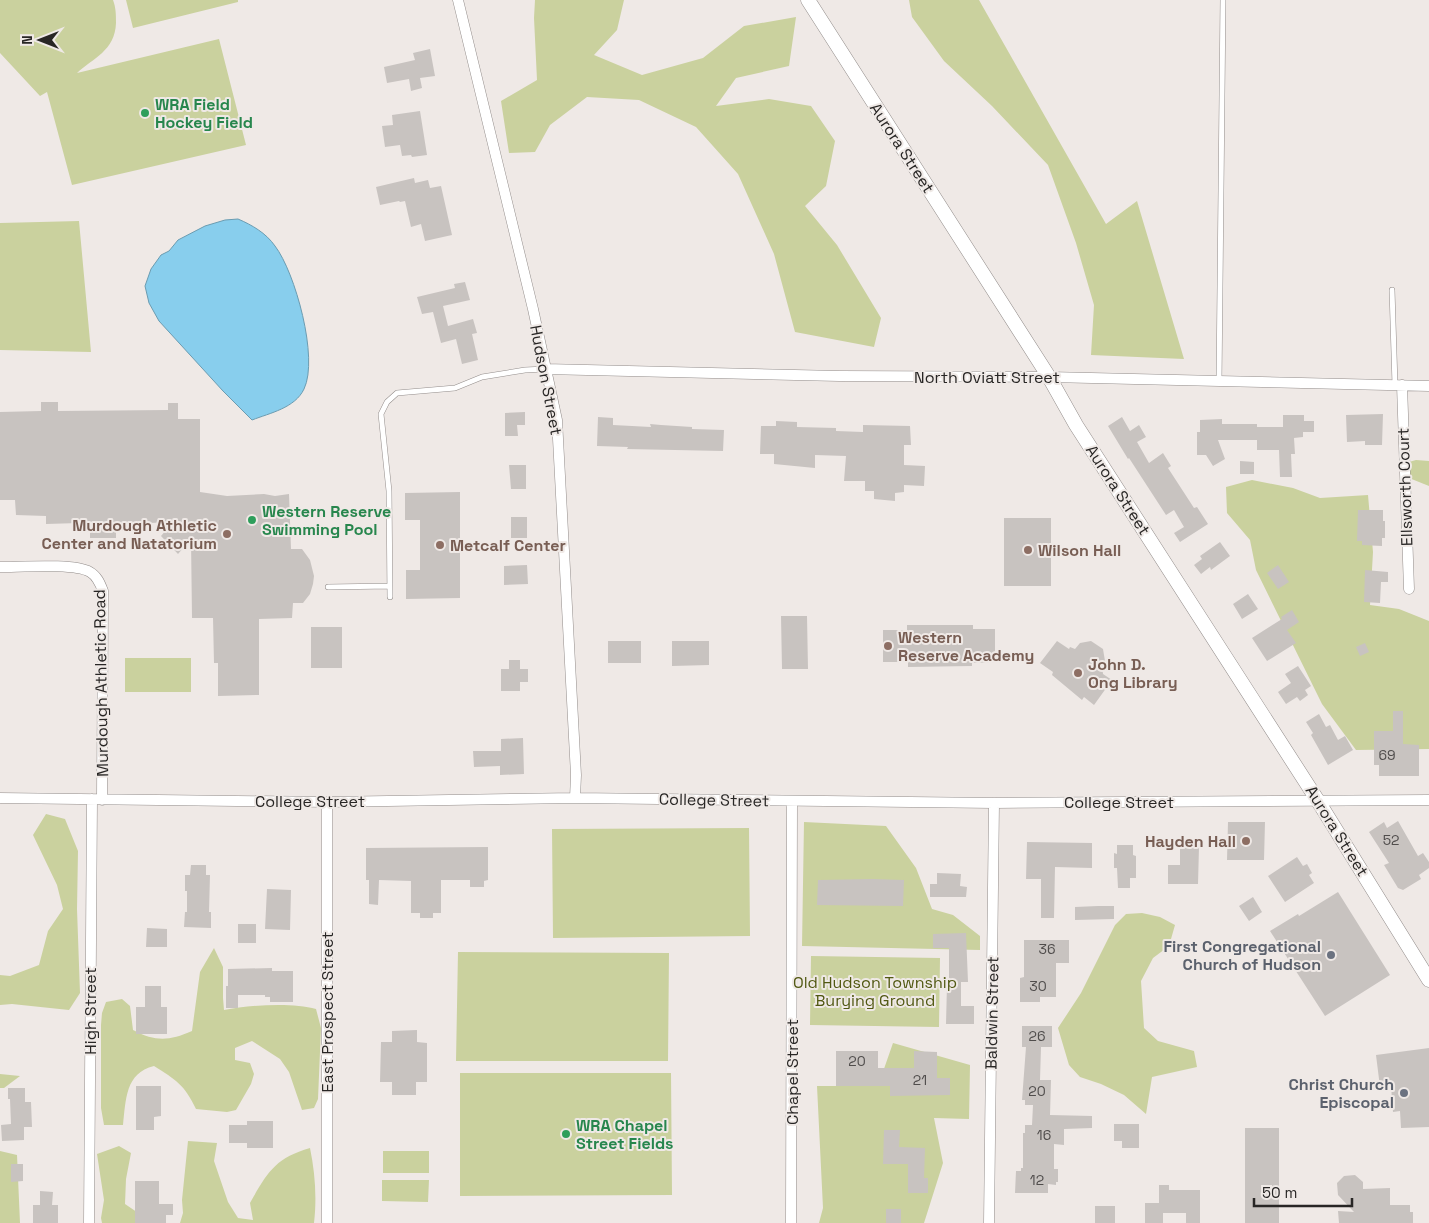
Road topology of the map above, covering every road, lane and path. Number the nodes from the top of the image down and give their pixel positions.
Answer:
1 (458, 0) edge
2 (808, 0) edge
3 (1223, 0) edge
4 (1392, 290) dead end
5 (545, 368) junction
6 (1049, 377) junction
7 (1219, 382) junction
8 (1398, 385) junction
9 (1429, 386) edge
10 (0, 567) edge
11 (390, 586) junction
12 (328, 587) dead end
13 (1409, 589) dead end
14 (390, 597) dead end
15 (0, 798) edge
16 (575, 798) junction
17 (97, 800) junction
18 (1429, 800) edge
19 (792, 801) junction
20 (1318, 801) junction
21 (327, 802) junction
22 (994, 803) junction
23 (1429, 980) edge
24 (89, 1223) edge
25 (328, 1223) edge
26 (791, 1223) edge
27 (989, 1223) edge

1 - 5 street, Hudson Street
2 - 6 street, Aurora Street
3 - 7 lane
4 - 8 lane
5 - 6 street, North Oviatt Street
5 - 11 lane
5 - 16 street, Hudson Street
6 - 7 street, North Oviatt Street
6 - 20 street, Aurora Street
7 - 8 street, North Oviatt Street
8 - 9 street, North Oviatt Street
8 - 13 street, Ellsworth Court
10 - 17 street, Murdough Athletic Road
11 - 12 lane
11 - 14 lane
15 - 17 street, College Street
16 - 19 street, College Street
16 - 21 street, College Street
17 - 21 street, College Street
17 - 24 street, High Street
18 - 20 street, College Street
19 - 22 street, College Street
19 - 26 street, Chapel Street
20 - 22 street, College Street
20 - 23 street, Aurora Street
21 - 25 street, East Prospect Street
22 - 27 street, Baldwin Street

